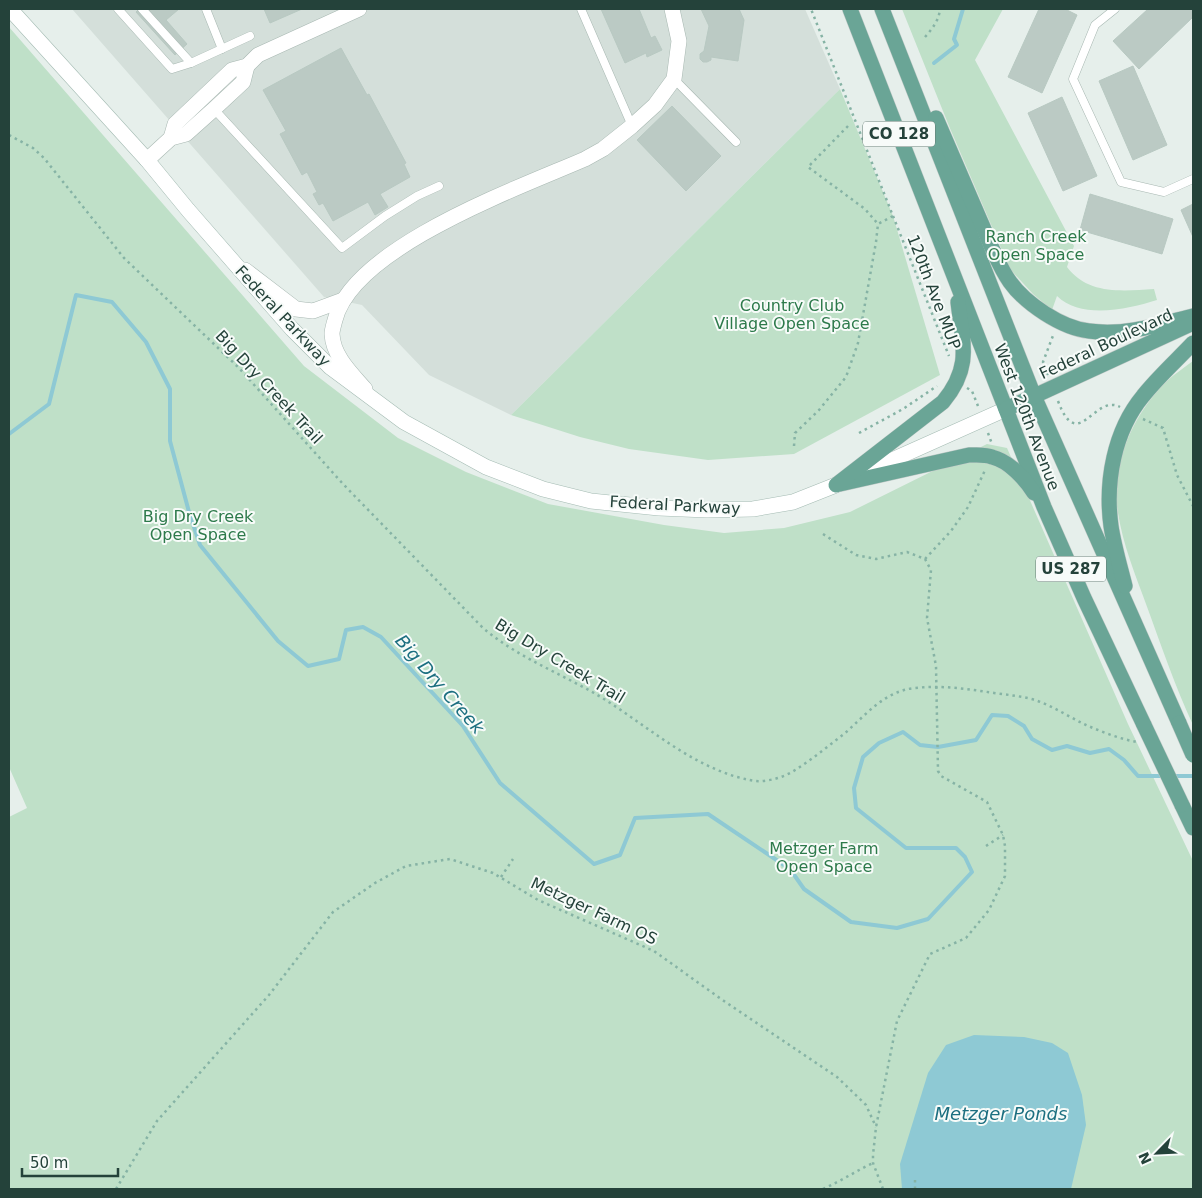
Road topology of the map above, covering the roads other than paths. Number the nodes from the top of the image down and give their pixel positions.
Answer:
1 (10, 9) edge
2 (118, 9) edge
3 (142, 9) edge
4 (206, 9) edge
5 (359, 9) edge
6 (581, 9) edge
7 (672, 9) edge
8 (841, 9) edge
9 (850, 9) edge
10 (882, 9) edge
11 (1114, 9) edge
12 (250, 36) dead end
13 (862, 38) junction
14 (896, 43) junction
15 (222, 49) junction
16 (191, 64) junction
17 (246, 66) junction
18 (674, 79) junction
19 (214, 109) junction
20 (632, 126) junction
21 (171, 138) junction
22 (736, 142) dead end
23 (146, 160) junction
24 (1193, 179) edge
25 (439, 186) dead end
26 (232, 260) junction
27 (956, 281) junction
28 (343, 300) junction
29 (1193, 316) edge
30 (1193, 323) edge
31 (1193, 343) edge
32 (1034, 396) junction
33 (379, 405) junction
34 (1006, 409) junction
35 (836, 485) junction
36 (1044, 507) junction
37 (1133, 621) junction
38 (1193, 755) edge
39 (1193, 828) edge

1 - 23 main road, Federal Parkway
2 - 16 lane
3 - 16 lane
4 - 15 lane
5 - 17 main road
6 - 20 lane
7 - 18 main road
8 - 13 main road
9 - 13 main road, West 120th Avenue / CO 128
10 - 14 main road, West 120th Avenue / CO 128
11 - 24 lane
12 - 15 lane
13 - 27 main road, West 120th Avenue / CO 128
14 - 29 main road
14 - 32 main road, West 120th Avenue / CO 128
15 - 16 lane
17 - 19 main road
17 - 21 main road
18 - 20 main road
18 - 22 lane
19 - 21 main road
19 - 25 lane
20 - 28 main road
21 - 23 main road
23 - 26 main road, Federal Parkway
26 - 28 main road
26 - 33 main road, Federal Parkway
27 - 34 main road, West 120th Avenue / CO 128
27 - 35 main road
28 - 33 main road
30 - 32 main road, Federal Boulevard
31 - 37 main road, US 287
32 - 34 main road, Federal Boulevard
32 - 37 main road, West 120th Avenue / US 287
33 - 35 main road, Federal Parkway
34 - 35 main road, Federal Parkway
34 - 36 main road, West 120th Avenue / US 287
35 - 36 main road
36 - 39 main road, West 120th Avenue / US 287, bridge
37 - 38 main road, West 120th Avenue / US 287, bridge

